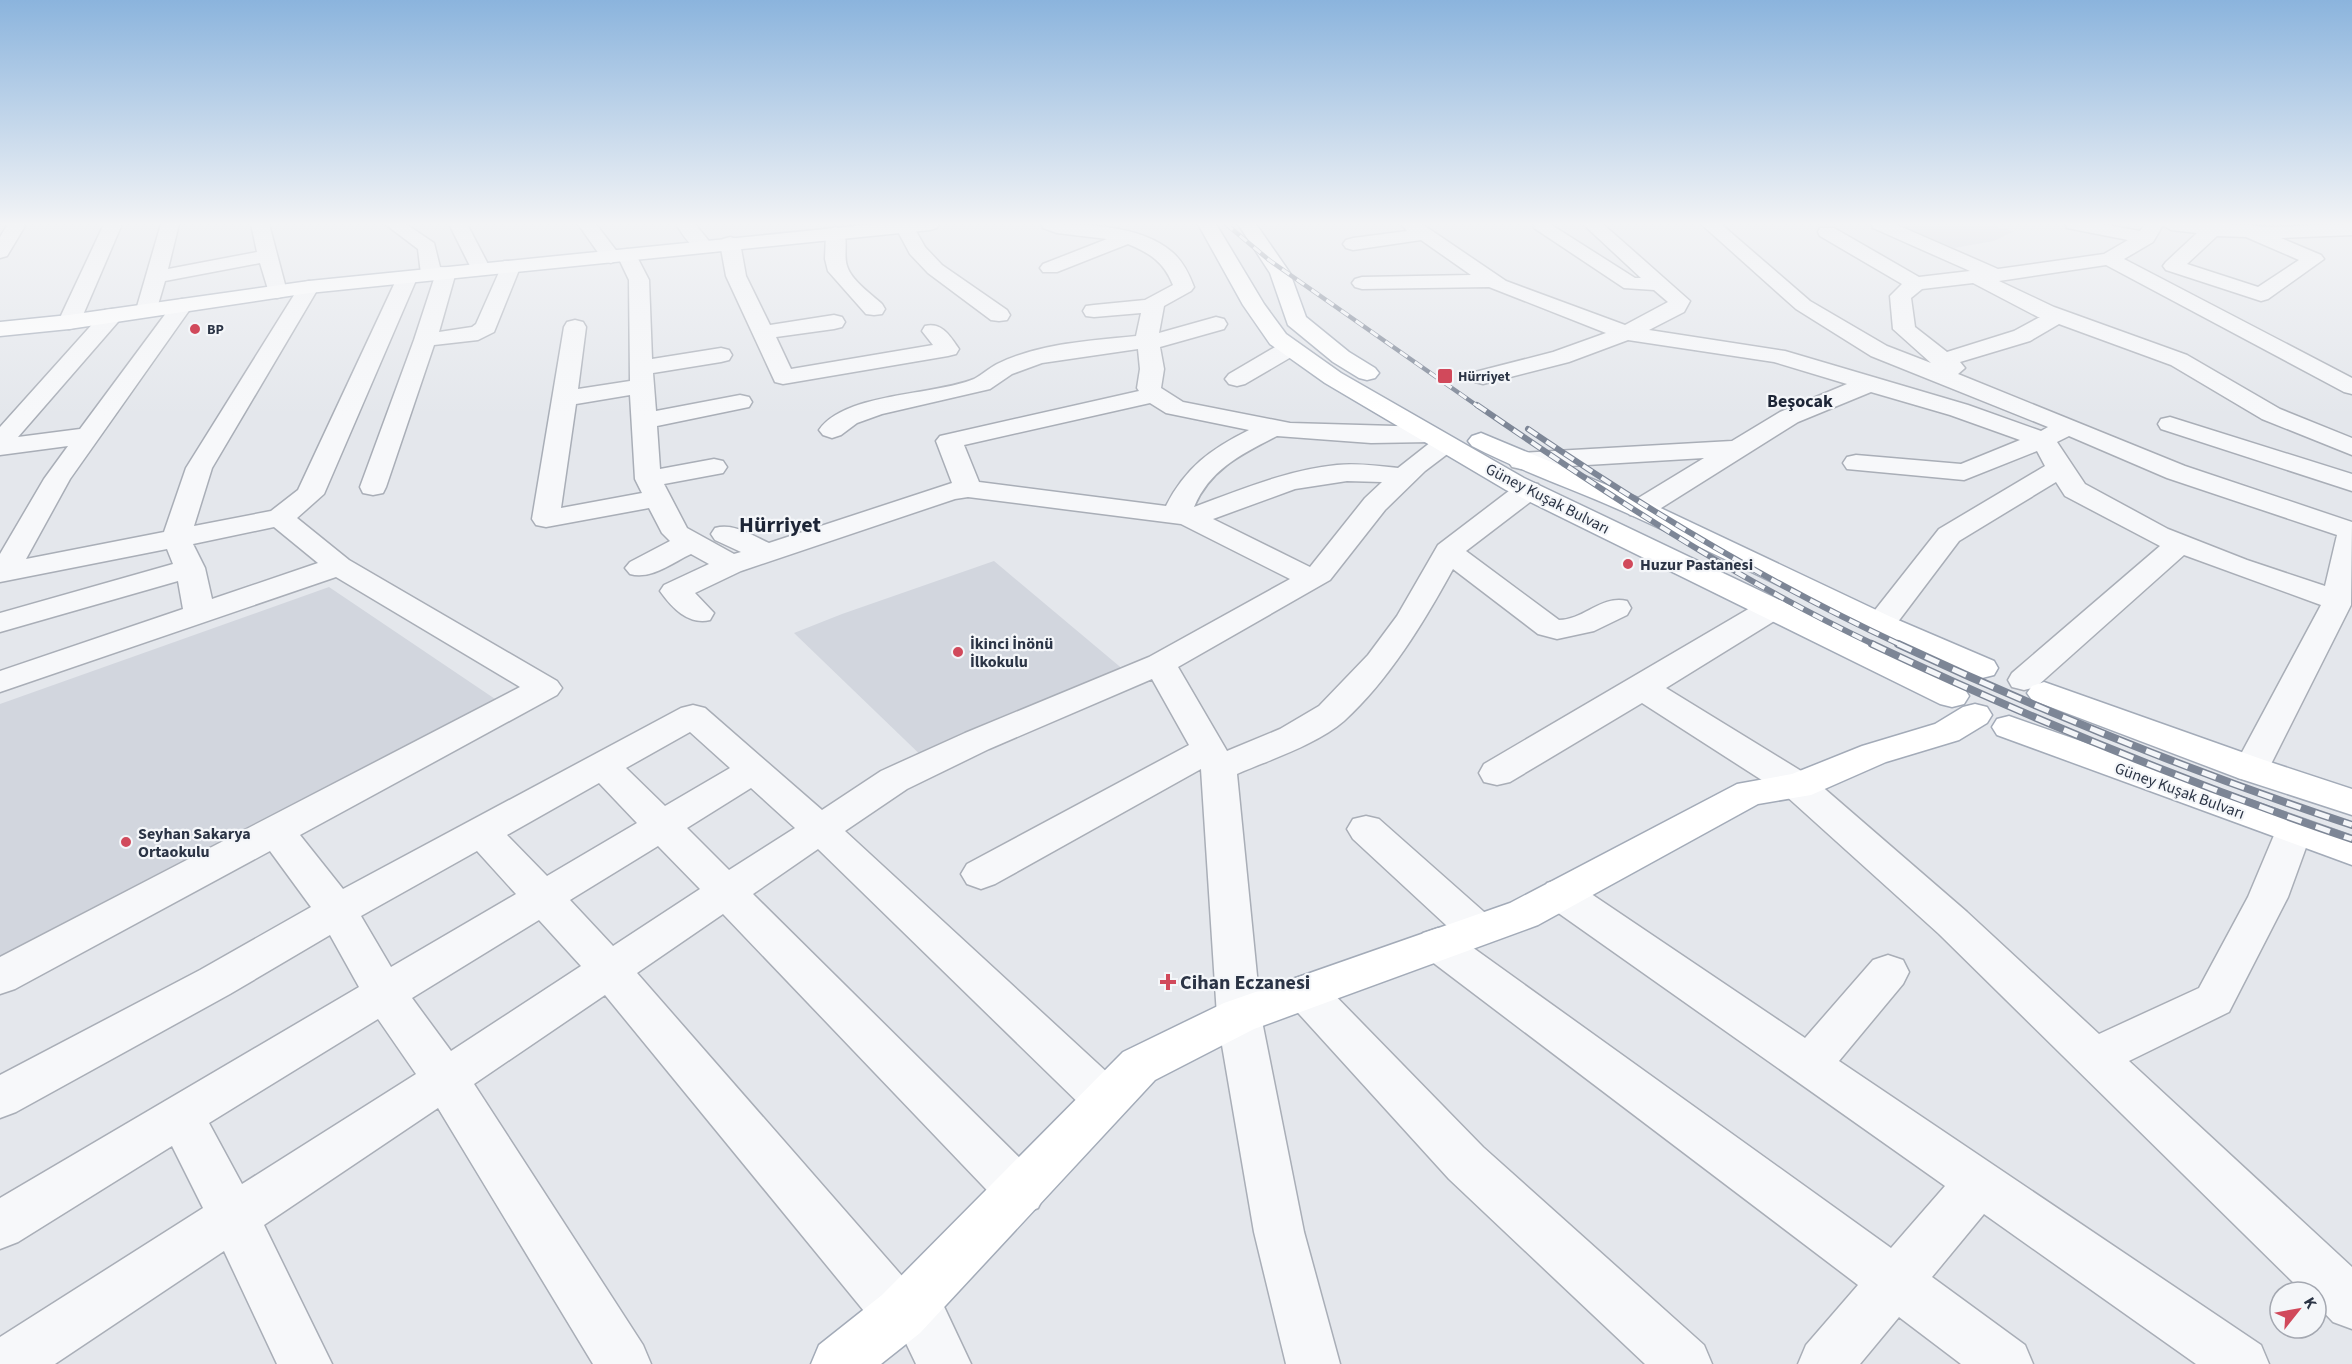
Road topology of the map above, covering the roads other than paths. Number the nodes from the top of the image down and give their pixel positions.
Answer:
1 (309, 287) edge
2 (84, 288) edge
3 (153, 288) edge
4 (276, 288) edge
5 (305, 288) edge
6 (421, 288) edge
7 (427, 288) edge
8 (502, 288) edge
9 (639, 288) edge
10 (741, 288) edge
11 (854, 288) edge
12 (961, 288) edge
13 (1183, 288) edge
14 (1244, 288) edge
15 (1285, 288) edge
16 (1510, 288) edge
17 (1664, 288) edge
18 (1783, 288) edge
19 (1910, 288) edge
20 (2006, 288) edge
21 (2163, 288) edge
22 (2239, 288) edge
23 (2272, 288) edge
24 (277, 292) junction
25 (182, 305) junction
26 (1153, 306) junction
27 (874, 309) dead end
28 (147, 310) junction
29 (1094, 311) dead end
30 (113, 315) junction
31 (999, 315) dead end
32 (2057, 316) junction
33 (69, 322) junction
34 (834, 322) dead end
35 (1216, 324) dead end
36 (575, 327) dead end
37 (4, 331) edge
38 (933, 331) dead end
39 (762, 333) junction
40 (1626, 333) junction
41 (1849, 333) junction
42 (881, 339) dead end
43 (425, 340) junction
44 (1148, 342) junction
45 (1290, 348) junction
46 (1761, 354) junction
47 (721, 355) dead end
48 (774, 359) junction
49 (1941, 361) junction
50 (641, 377) junction
51 (1483, 377) dead end
52 (1237, 379) dead end
53 (1869, 384) junction
54 (2352, 387) edge
55 (1154, 395) junction
56 (565, 398) junction
57 (2008, 401) junction
58 (740, 402) dead end
59 (644, 421) junction
60 (2170, 423) dead end
61 (2068, 426) junction
62 (1273, 428) junction
63 (832, 430) dead end
64 (88, 436) junction
65 (1437, 439) junction
66 (2043, 440) junction
67 (0, 442) edge
68 (0, 447) edge
69 (2352, 447) edge
70 (1737, 449) junction
71 (1856, 463) dead end
72 (714, 467) dead end
73 (2060, 468) junction
74 (1405, 476) junction
75 (1525, 476) junction
76 (2352, 483) edge
77 (373, 487) dead end
78 (653, 489) junction
79 (968, 489) junction
80 (1640, 509) junction
81 (1182, 516) junction
82 (280, 518) junction
83 (2352, 532) edge
84 (725, 534) dead end
85 (176, 538) junction
86 (691, 542) junction
87 (2180, 544) junction
88 (1448, 551) junction
89 (767, 553) junction
90 (731, 565) junction
91 (339, 566) junction
92 (190, 568) junction
93 (640, 568) dead end
94 (2, 573) edge
95 (1312, 579) junction
96 (2337, 600) junction
97 (1616, 608) dead end
98 (1773, 609) junction
99 (199, 612) junction
100 (699, 613) dead end
101 (0, 622) edge
102 (1880, 624) junction
103 (1160, 664) junction
104 (1982, 668) junction
105 (0, 681) edge
106 (2034, 687) junction
107 (1642, 688) junction
108 (1979, 713) junction
109 (1214, 759) junction
110 (603, 766) junction
111 (2251, 769) junction
112 (754, 770) junction
113 (1497, 773) dead end
114 (1798, 786) junction
115 (2352, 802) edge
116 (662, 826) junction
117 (820, 829) junction
118 (1366, 829) dead end
119 (2293, 831) junction
120 (277, 832) junction
121 (483, 834) junction
122 (2352, 851) edge
123 (981, 874) dead end
124 (726, 891) junction
125 (1561, 894) junction
126 (542, 898) junction
127 (337, 911) junction
128 (1458, 937) junction
129 (609, 969) junction
130 (1888, 972) dead end
131 (0, 977) edge
132 (1305, 992) junction
133 (384, 993) junction
134 (1239, 1016) junction
135 (2094, 1057) junction
136 (1809, 1065) junction
137 (445, 1079) junction
138 (0, 1098) edge
139 (1107, 1100) junction
140 (181, 1116) junction
141 (1980, 1182) junction
142 (1021, 1192) junction
143 (233, 1216) junction
144 (0, 1225) edge
145 (1896, 1281) junction
146 (2352, 1303) edge
147 (907, 1307) junction
148 (7, 1364) edge
149 (305, 1364) edge
150 (624, 1364) edge
151 (838, 1364) edge
152 (944, 1364) edge
153 (1313, 1364) edge
154 (1685, 1364) edge
155 (1825, 1364) edge
156 (2006, 1364) edge
157 (2242, 1364) edge

1 - 85 street
2 - 33 street
3 - 28 street
4 - 24 street
5 - 24 main road
6 - 82 street
7 - 43 street
8 - 43 street
9 - 50 street
10 - 39 street
11 - 27 street
12 - 31 street
13 - 26 street
14 - 45 main road, Güney Kuşak Bulvarı
15 - 75 main road, Güney Kuşak Bulvarı
16 - 40 street
17 - 40 street
18 - 41 street
19 - 49 street
20 - 32 street
21 - 54 street
22 - 23 street
24 - 25 main road
25 - 28 main road
25 - 64 street
26 - 29 street
26 - 44 street
28 - 30 main road
30 - 33 main road
30 - 67 street
32 - 49 street
32 - 69 street
33 - 37 main road
34 - 39 street
35 - 44 street
36 - 56 street
38 - 48 street
39 - 48 street
40 - 46 street
40 - 51 street
41 - 46 street
41 - 57 street
42 - 48 street
43 - 77 street
44 - 55 street
44 - 63 street
45 - 52 street
45 - 65 main road, Güney Kuşak Bulvarı
46 - 53 street
47 - 50 street
49 - 57 street
50 - 56 street
50 - 59 street
53 - 66 street
53 - 70 street
55 - 62 street
55 - 79 street
56 - 78 street
57 - 61 street
58 - 59 street
59 - 78 street
60 - 76 street
61 - 66 street
61 - 83 street
62 - 65 street
62 - 81 street
64 - 68 street
64 - 94 street
65 - 74 street
65 - 75 main road, Güney Kuşak Bulvarı
66 - 71 street
66 - 73 street
70 - 75 street
70 - 80 street
72 - 78 street
73 - 87 street
73 - 102 street
74 - 81 street
74 - 95 street
75 - 80 main road, Güney Kuşak Bulvarı
75 - 88 street
75 - 98 main road, Güney Kuşak Bulvarı
78 - 86 street
79 - 81 street
79 - 89 street
80 - 102 main road, Güney Kuşak Bulvarı
81 - 95 street
82 - 85 street
82 - 91 street
83 - 96 street
84 - 89 street
85 - 92 street
85 - 94 street
86 - 90 street
86 - 93 street
87 - 96 street
87 - 106 street
88 - 97 street
88 - 109 street
89 - 90 street
90 - 100 street
91 - 99 street
91 - 120 street
92 - 99 street
92 - 101 street
95 - 103 street
96 - 111 street
98 - 107 street
98 - 108 main road, Güney Kuşak Bulvarı
99 - 105 street
102 - 104 main road, Güney Kuşak Bulvarı
103 - 109 street
103 - 117 street
104 - 106 main road
104 - 108 main road
106 - 108 main road
106 - 111 main road
107 - 113 street
107 - 114 street
108 - 114 main road
108 - 119 main road, Güney Kuşak Bulvarı
109 - 123 street
109 - 134 street
110 - 112 street
110 - 116 street
110 - 121 street
111 - 115 main road
112 - 116 street
112 - 117 street
114 - 125 main road
114 - 135 street
116 - 124 street
116 - 126 street
117 - 124 street
117 - 139 street
118 - 128 street
119 - 122 main road, Güney Kuşak Bulvarı
119 - 135 street
120 - 127 street
120 - 131 street
121 - 126 street
121 - 127 street
124 - 129 street
124 - 142 street
125 - 128 main road
125 - 136 street
126 - 129 street
126 - 133 street
127 - 133 street
127 - 138 street
128 - 132 main road
128 - 145 street
129 - 137 street
129 - 147 street
130 - 136 street
132 - 134 main road
132 - 154 street
133 - 137 street
133 - 140 street
134 - 139 main road
134 - 153 street
135 - 146 street
136 - 141 street
137 - 143 street
137 - 150 street
139 - 142 main road
140 - 143 street
140 - 144 street
141 - 145 street
141 - 157 street
142 - 147 main road
143 - 148 street
143 - 149 street
145 - 155 street
145 - 156 street
147 - 151 main road
147 - 152 street

